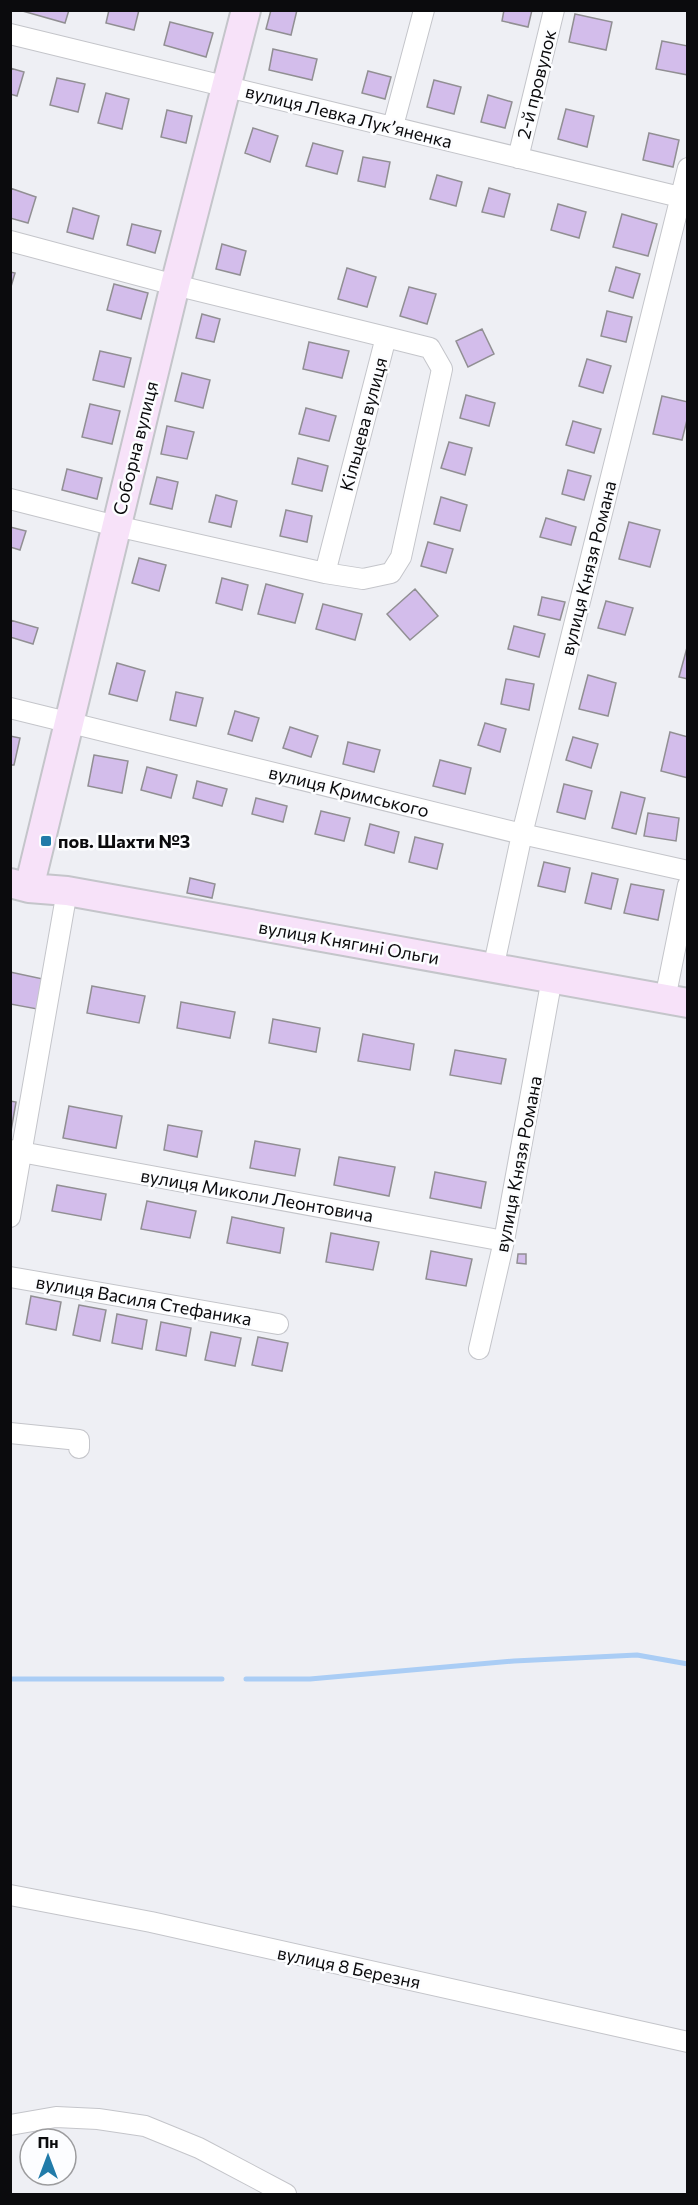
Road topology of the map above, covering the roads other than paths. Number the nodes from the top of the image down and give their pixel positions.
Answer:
1 (246, 10) edge
2 (424, 10) edge
3 (554, 10) edge
4 (10, 34) edge
5 (227, 87) junction
6 (393, 126) junction
7 (518, 158) junction
8 (687, 168) edge
9 (684, 199) edge
10 (10, 241) edge
11 (175, 285) junction
12 (386, 337) junction
13 (10, 499) edge
14 (116, 526) junction
15 (325, 573) junction
16 (10, 708) edge
17 (71, 722) junction
18 (522, 834) junction
19 (687, 871) edge
20 (20, 885) edge
21 (687, 885) edge
22 (67, 891) junction
23 (493, 969) junction
24 (552, 978) junction
25 (676, 1001) edge
26 (16, 1151) edge
27 (10, 1217) edge
28 (504, 1241) junction
29 (10, 1277) edge
30 (278, 1324) dead end
31 (479, 1349) dead end
32 (10, 1433) edge
33 (80, 1448) dead end
34 (10, 1895) edge
35 (687, 2042) edge
36 (10, 2125) edge
37 (286, 2194) edge

1 - 5 street, Соборна вулиця
2 - 6 street
3 - 7 street, 2-й провулок
4 - 5 street, вулиця Левка Лукʼяненка
5 - 6 street, вулиця Левка Лукʼяненка
5 - 11 street, Соборна вулиця
6 - 7 street, вулиця Левка Лукʼяненка
7 - 9 street, вулиця Левка Лукʼяненка
8 - 9 street, вулиця Князя Романа
9 - 18 street, вулиця Князя Романа
10 - 11 street, Кільцева вулиця
11 - 12 street, Кільцева вулиця
11 - 14 street, Соборна вулиця
12 - 15 street, Кільцева вулиця
12 - 15 street
13 - 14 street
14 - 15 street
14 - 17 street, Соборна вулиця
16 - 17 street, вулиця Кримського
17 - 18 street, вулиця Кримського
17 - 20 street, Соборна вулиця
18 - 19 street, вулиця Кримського
18 - 23 street, вулиця Князя Романа
20 - 22 street, вулиця Княгині Ольги
21 - 25 street
22 - 23 street, вулиця Княгині Ольги
22 - 26 street
23 - 24 street, вулиця Княгині Ольги
24 - 25 street, вулиця Княгині Ольги
24 - 28 street, вулиця Князя Романа
26 - 27 street
26 - 28 street, вулиця Миколи Леонтовича
28 - 31 street, вулиця Князя Романа
29 - 30 street, вулиця Василя Стефаника
32 - 33 street
34 - 35 street, вулиця 8 Березня
36 - 37 street

